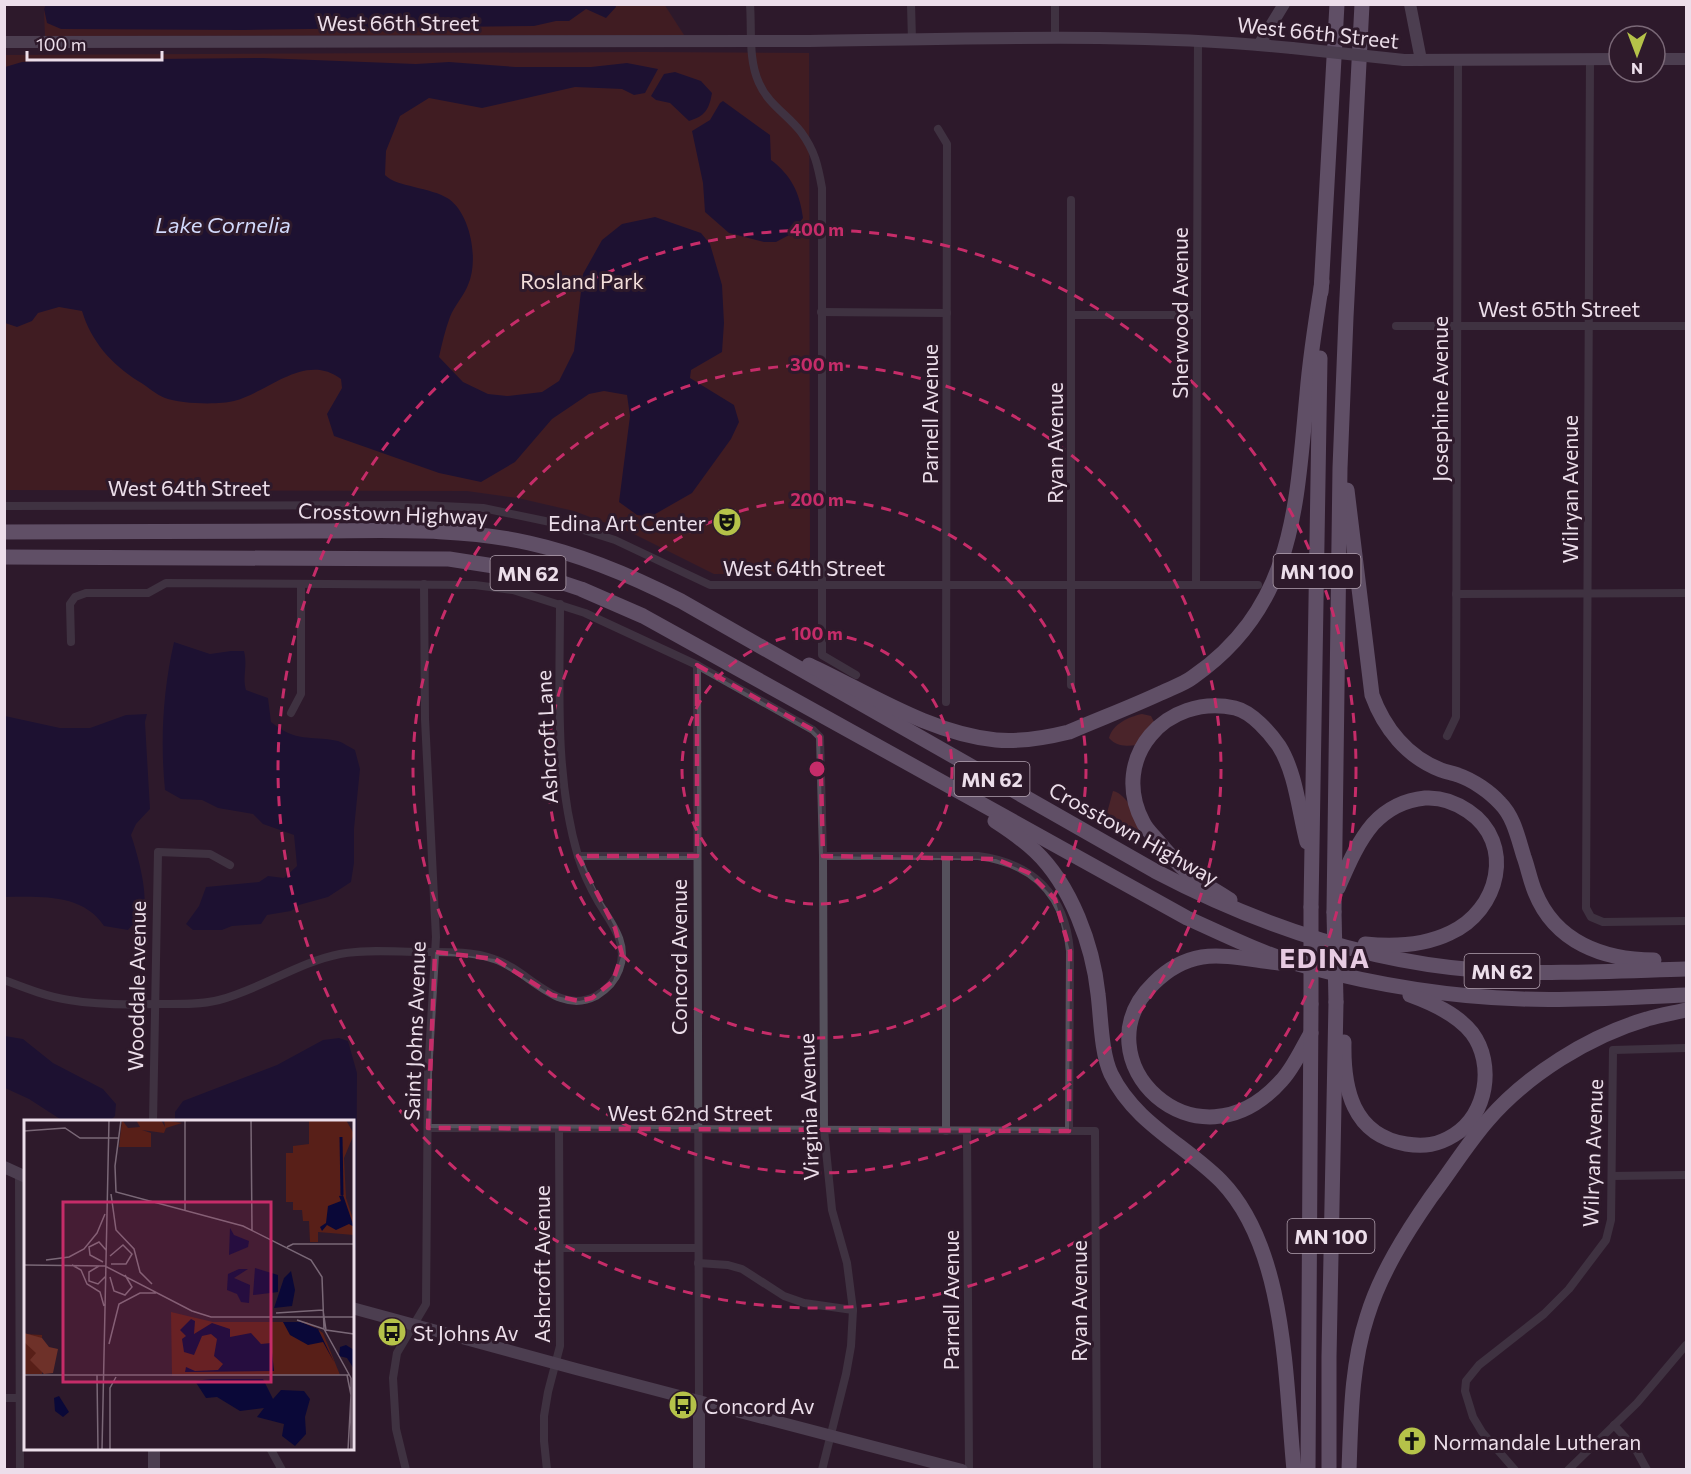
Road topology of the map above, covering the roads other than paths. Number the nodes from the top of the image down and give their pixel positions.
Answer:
1 (750, 4) edge
2 (911, 4) edge
3 (1055, 4) edge
4 (1284, 4) edge
5 (1337, 4) edge
6 (1362, 4) edge
7 (1410, 4) edge
8 (1055, 39) junction
9 (912, 40) junction
10 (1198, 40) junction
11 (751, 41) junction
12 (4, 42) edge
13 (1259, 45) junction
14 (1590, 59) junction
15 (1607, 59) edge
16 (1667, 59) edge
17 (1686, 59) edge
18 (1422, 60) junction
19 (1458, 60) junction
20 (938, 129) dead end
21 (1071, 200) dead end
22 (1322, 282) junction
23 (821, 312) junction
24 (947, 313) junction
25 (1072, 315) junction
26 (1197, 315) junction
27 (1588, 326) junction
28 (1686, 326) edge
29 (1396, 327) dead end
30 (1457, 327) junction
31 (1340, 468) junction
32 (4, 506) edge
33 (4, 530) edge
34 (4, 558) edge
35 (424, 584) junction
36 (946, 584) junction
37 (301, 585) junction
38 (1071, 585) junction
39 (1196, 585) junction
40 (1258, 585) dead end
41 (822, 586) junction
42 (1686, 593) edge
43 (1456, 594) junction
44 (1587, 594) junction
45 (560, 604) junction
46 (718, 623) junction
47 (71, 642) dead end
48 (697, 665) junction
49 (856, 675) dead end
50 (1071, 685) dead end
51 (946, 702) dead end
52 (291, 713) dead end
53 (1447, 736) dead end
54 (971, 799) junction
55 (578, 856) junction
56 (697, 856) junction
57 (823, 856) junction
58 (946, 856) junction
59 (1313, 859) junction
60 (230, 865) dead end
61 (1335, 893) junction
62 (1686, 921) edge
63 (1271, 925) junction
64 (1321, 940) junction
65 (435, 952) junction
66 (1686, 962) edge
67 (1303, 966) junction
68 (1686, 969) edge
69 (4, 980) edge
70 (1364, 980) junction
71 (1686, 995) edge
72 (1336, 1002) junction
73 (156, 1004) junction
74 (1686, 1010) edge
75 (1311, 1033) junction
76 (1686, 1048) edge
77 (153, 1120) edge
78 (428, 1128) junction
79 (559, 1129) junction
80 (698, 1130) junction
81 (824, 1130) junction
82 (946, 1131) junction
83 (967, 1131) junction
84 (1069, 1131) junction
85 (1095, 1131) joint
86 (4, 1167) edge
87 (1686, 1175) edge
88 (22, 1176) edge
89 (1612, 1176) junction
90 (560, 1248) junction
91 (698, 1248) junction
92 (698, 1263) junction
93 (354, 1309) edge
94 (853, 1310) junction
95 (414, 1325) junction
96 (1686, 1345) edge
97 (555, 1364) junction
98 (4, 1398) edge
99 (23, 1398) edge
100 (699, 1401) junction
101 (1614, 1425) junction
102 (831, 1435) junction
103 (154, 1450) edge
104 (271, 1450) edge
105 (20, 1470) edge
106 (154, 1470) edge
107 (282, 1470) edge
108 (406, 1470) edge
109 (547, 1470) edge
110 (699, 1470) edge
111 (822, 1470) edge
112 (962, 1470) edge
113 (969, 1470) edge
114 (1097, 1470) edge
115 (1294, 1470) edge
116 (1308, 1470) edge
117 (1329, 1470) edge
118 (1349, 1470) edge
119 (1515, 1470) edge
120 (1568, 1470) edge
121 (1647, 1470) edge

1 - 11 street
2 - 9 street
3 - 8 street
4 - 13 street
5 - 22 highway, MN 100
6 - 31 highway, MN 100
7 - 18 street
8 - 9 street, West 66th Street
8 - 10 street, West 66th Street
9 - 11 street, West 66th Street
10 - 13 street, West 66th Street
10 - 26 street, Sherwood Avenue
11 - 12 street, West 66th Street
11 - 23 street
13 - 18 street, West 66th Street, bridge
14 - 15 street, West 66th Street
14 - 19 street, West 66th Street
14 - 27 street, Wilryan Avenue
16 - 17 street
18 - 19 street, West 66th Street
19 - 30 street, Josephine Avenue
20 - 24 street, Parnell Avenue
21 - 25 street, Ryan Avenue
22 - 46 highway
22 - 59 highway, MN 100
23 - 24 street
23 - 41 street
24 - 36 street, Parnell Avenue
25 - 26 street
25 - 38 street, Ryan Avenue
26 - 39 street, Sherwood Avenue
27 - 28 street, West 65th Street
27 - 30 street, West 65th Street
27 - 44 street, Wilryan Avenue
29 - 30 street, West 65th Street
30 - 43 street, Josephine Avenue
31 - 61 highway, MN 100
31 - 66 highway
32 - 41 street, West 64th Street
33 - 46 highway, Crosstown Highway / MN 62
34 - 54 highway, MN 62
35 - 37 street
35 - 45 street
35 - 65 street, Saint Johns Avenue
36 - 38 street, West 64th Street
36 - 41 street, West 64th Street
36 - 51 street, Parnell Avenue
37 - 47 street
37 - 52 street
38 - 39 street, West 64th Street
38 - 50 street, Ryan Avenue
39 - 40 street, West 64th Street
41 - 49 street
42 - 44 street
43 - 44 street
43 - 53 street, Josephine Avenue
44 - 62 street, Wilryan Avenue
45 - 48 street
45 - 55 street, Ashcroft Lane
46 - 63 highway, Crosstown Highway / MN 62
48 - 56 street, Concord Avenue
48 - 57 street, Virginia Avenue
54 - 67 highway, MN 62
54 - 115 highway
55 - 56 street
55 - 65 street, Ashcroft Lane
56 - 80 street, Concord Avenue
57 - 58 street
57 - 81 street, Virginia Avenue
58 - 82 street
58 - 84 street
59 - 63 highway
59 - 75 highway, MN 100, bridge
60 - 73 street, Wooddale Avenue
61 - 64 highway
61 - 72 highway, MN 100, bridge
63 - 64 highway, Crosstown Highway / MN 62
64 - 68 highway, Crosstown Highway / MN 62
65 - 73 street, Ashcroft Lane
65 - 78 street, Saint Johns Avenue
67 - 70 highway, MN 62
67 - 75 highway
69 - 73 street, Ashcroft Lane
70 - 71 highway, MN 62
70 - 72 highway
72 - 117 highway, MN 100
73 - 77 street, Wooddale Avenue
74 - 118 highway
75 - 116 highway, MN 100
76 - 89 street, Wilryan Avenue
78 - 79 street, West 62nd Street
78 - 95 street, Saint Johns Avenue
79 - 80 street, West 62nd Street
79 - 90 street, Ashcroft Avenue
80 - 81 street, West 62nd Street
80 - 91 street, Concord Avenue
81 - 82 street, West 62nd Street
81 - 94 street, Virginia Avenue
82 - 83 street, West 62nd Street
83 - 84 street, West 62nd Street
83 - 113 street, Parnell Avenue
84 - 85 street, West 62nd Street
85 - 114 street, Ryan Avenue
86 - 88 street
87 - 89 street
88 - 99 street
89 - 119 street, Wilryan Avenue
90 - 91 street
90 - 97 street, Ashcroft Avenue
91 - 92 street, Concord Avenue
92 - 94 street
92 - 100 street
93 - 95 street
94 - 102 street, Virginia Avenue
95 - 97 street
95 - 108 street, Saint Johns Avenue
96 - 101 street
97 - 100 street
97 - 109 street, Ashcroft Avenue
98 - 99 street
99 - 105 street
100 - 102 street
100 - 110 street
101 - 120 street
101 - 121 street
102 - 111 street, Virginia Avenue
102 - 112 street
103 - 106 street
104 - 107 street

